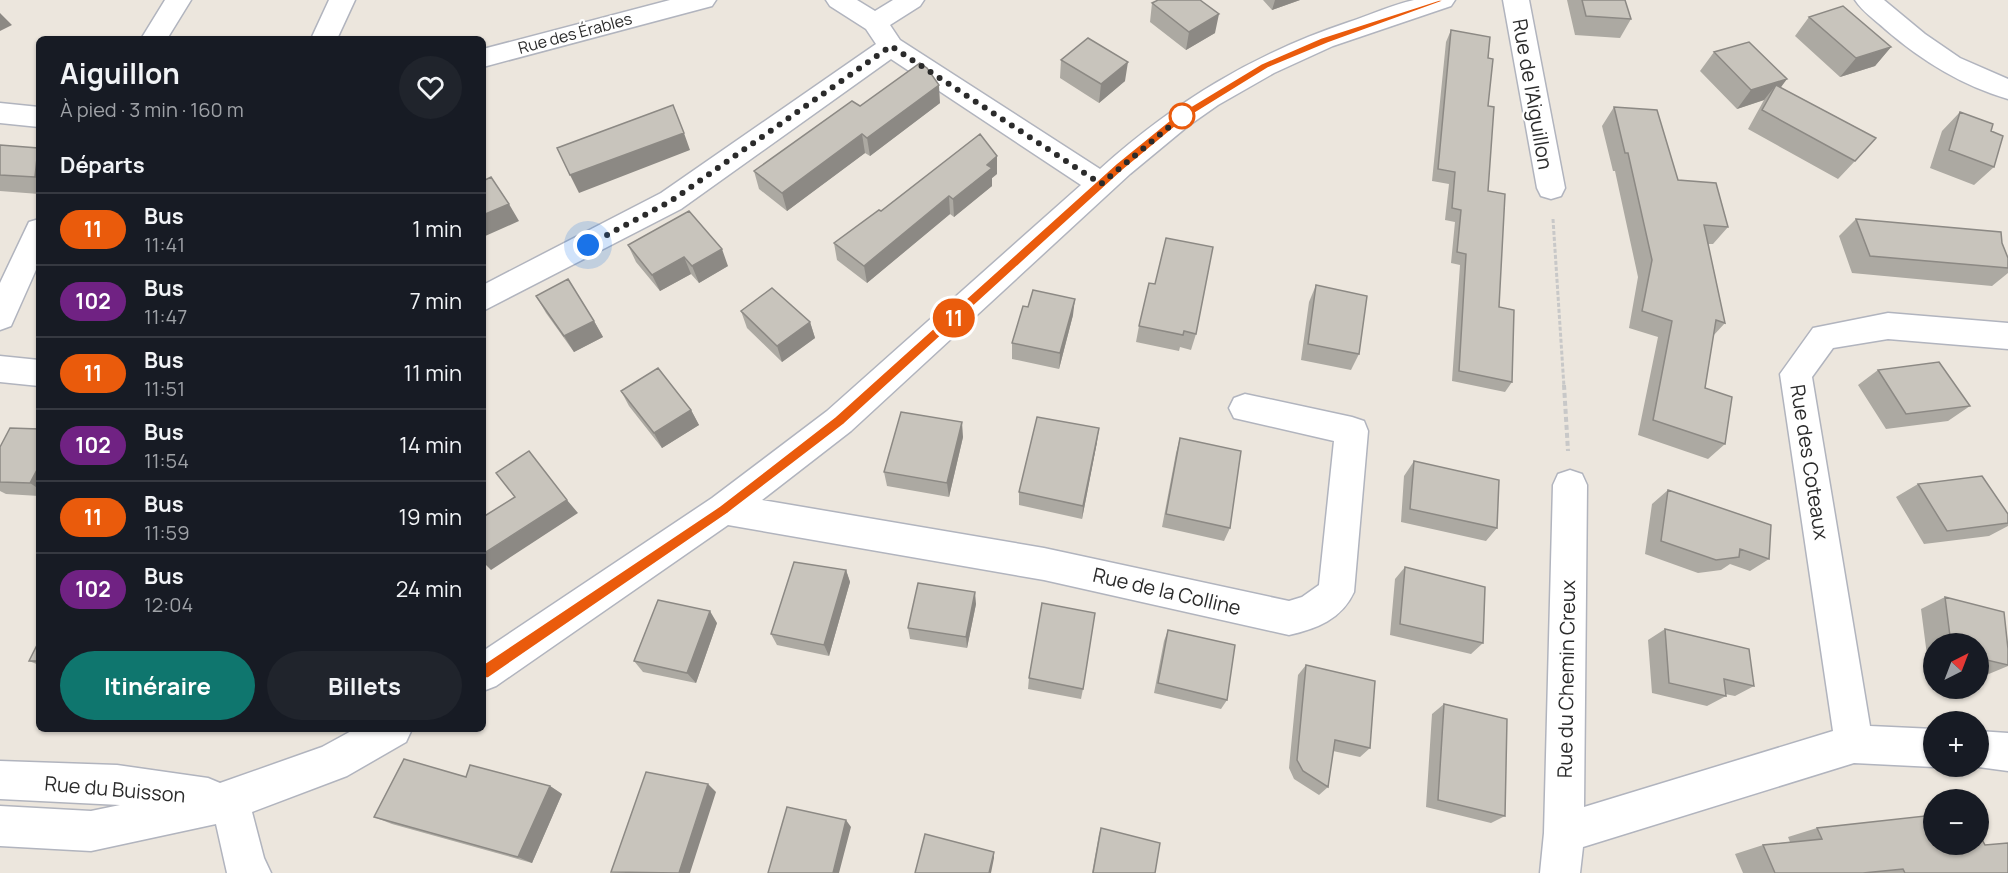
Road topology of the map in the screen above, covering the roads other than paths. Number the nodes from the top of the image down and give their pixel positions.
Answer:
1 (178, 0) edge
2 (342, 0) edge
3 (703, 0) edge
4 (839, 0) edge
5 (911, 0) edge
6 (1442, 0) edge
7 (1516, 0) edge
8 (1868, 0) edge
9 (883, 34) junction
10 (156, 36) edge
11 (325, 36) edge
12 (486, 57) edge
13 (2008, 89) edge
14 (0, 113) edge
15 (36, 117) edge
16 (1101, 184) junction
17 (1551, 188) road end
18 (36, 237) edge
19 (486, 297) edge
20 (0, 317) edge
21 (2008, 336) edge
22 (0, 369) edge
23 (36, 373) edge
24 (1245, 408) dead end
25 (1570, 484) road end
26 (724, 509) junction
27 (486, 671) edge
28 (388, 732) edge
29 (1854, 744) junction
30 (1923, 747) edge
31 (1989, 751) edge
32 (2008, 752) edge
33 (0, 780) edge
34 (230, 801) junction
35 (0, 826) edge
36 (1563, 833) junction
37 (251, 873) edge
38 (1560, 873) edge

1 - 10 street
2 - 11 street
3 - 12 street, Rue des Érables
4 - 9 street
5 - 9 street
6 - 16 street
7 - 17 street, Rue de l'Aiguillon
8 - 13 street
9 - 16 street
9 - 19 street
14 - 15 street
16 - 26 street
18 - 20 street
21 - 29 street, Rue des Coteaux
22 - 23 street
24 - 26 street, Rue de la Colline
25 - 36 street, Rue du Chemin Creux
26 - 27 street
28 - 34 street, Rue du Buisson
29 - 30 street
29 - 36 street
31 - 32 street
33 - 34 street, Rue du Buisson
34 - 35 street, Rue du Buisson
34 - 37 street
36 - 38 street, Rue du Chemin Creux

